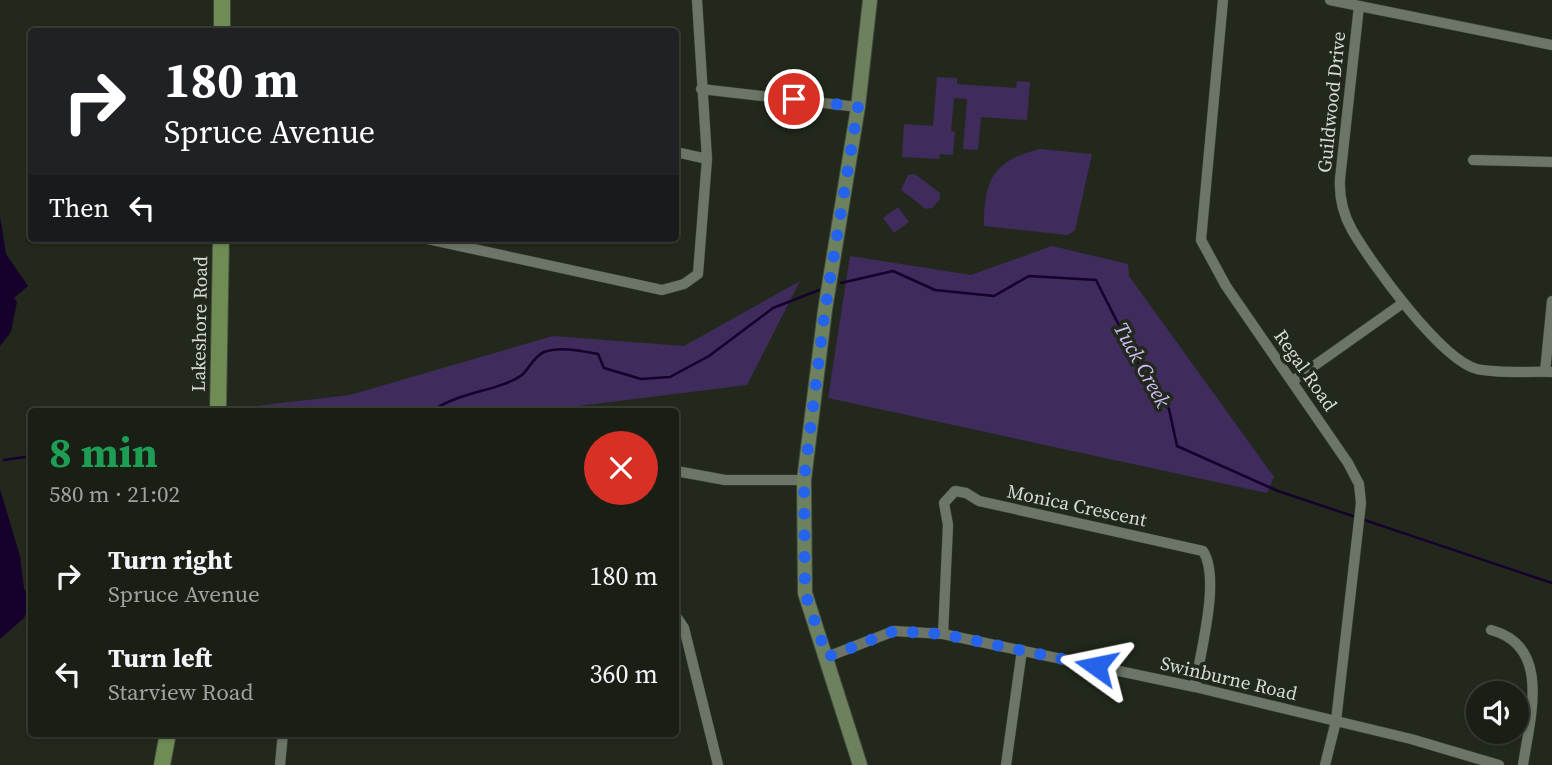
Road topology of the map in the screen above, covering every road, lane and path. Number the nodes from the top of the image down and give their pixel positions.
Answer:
1 (222, 0) edge
2 (697, 0) edge
3 (870, 0) edge
4 (1223, 0) edge
5 (1330, 0) edge
6 (1359, 6) junction
7 (222, 28) edge
8 (1552, 45) edge
9 (701, 89) junction
10 (858, 107) junction
11 (679, 153) edge
12 (707, 159) junction
13 (1473, 160) dead end
14 (1552, 162) edge
15 (221, 242) edge
16 (442, 242) edge
17 (1552, 301) edge
18 (1403, 303) junction
19 (1548, 372) edge
20 (1294, 380) junction
21 (218, 408) edge
22 (679, 472) edge
23 (804, 480) junction
24 (679, 620) edge
25 (1491, 630) dead end
26 (943, 634) junction
27 (1022, 650) junction
28 (827, 657) junction
29 (1195, 687) junction
30 (1336, 721) junction
31 (167, 737) edge
32 (283, 737) edge
33 (162, 765) edge
34 (280, 765) edge
35 (718, 765) edge
36 (860, 765) edge
37 (1006, 765) edge
38 (1325, 765) edge
39 (1499, 765) edge
40 (1523, 765) edge

1 - 7 main road
2 - 9 street
3 - 10 street
4 - 20 street, Regal Road
5 - 6 street
6 - 8 street
6 - 18 street, Guildwood Drive
9 - 10 street
9 - 12 street
10 - 23 street
11 - 12 street
12 - 16 street
13 - 14 street
15 - 21 main road, Lakeshore Road
17 - 19 street
18 - 19 street, Guildwood Drive
18 - 20 street
20 - 30 street, Regal Road
22 - 23 street
23 - 28 street
24 - 35 street
25 - 40 street
26 - 27 street, Swinburne Road
26 - 28 street, Swinburne Road
26 - 29 street, Monica Crescent
27 - 29 street, Swinburne Road
27 - 37 street
28 - 36 street
29 - 30 street, Swinburne Road
30 - 38 street, Regal Road
30 - 39 street, Swinburne Road
31 - 33 main road
32 - 34 street

